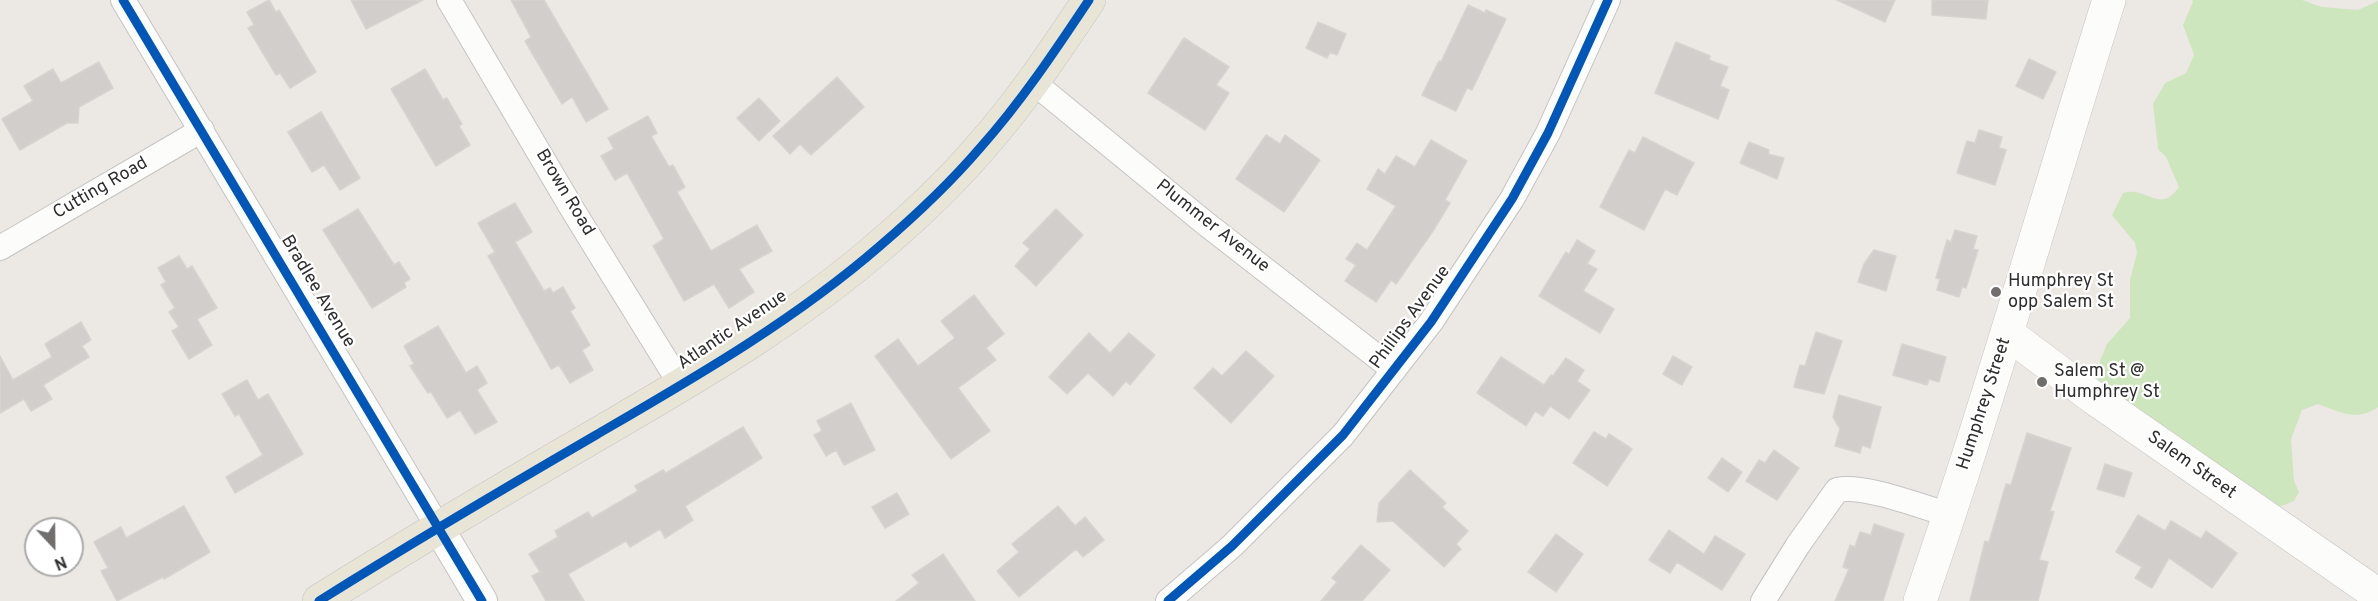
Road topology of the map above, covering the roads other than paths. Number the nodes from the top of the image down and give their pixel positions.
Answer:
1 (123, 0) edge
2 (449, 0) edge
3 (1089, 0) edge
4 (1608, 0) edge
5 (2109, 0) edge
6 (1033, 82) junction
7 (202, 130) junction
8 (0, 248) edge
9 (2007, 333) junction
10 (1394, 370) junction
11 (681, 385) junction
12 (1950, 515) junction
13 (438, 527) junction
14 (2378, 595) edge
15 (319, 601) edge
16 (482, 601) edge
17 (1168, 601) edge
18 (1763, 601) edge
19 (1920, 601) edge

1 - 7 street, Bradlee Avenue
2 - 11 street, Brown Road
3 - 6 main road, Atlantic Avenue
4 - 10 street, Phillips Avenue
5 - 9 main road, Humphrey Street
6 - 10 street, Plummer Avenue
6 - 11 main road, Atlantic Avenue
7 - 8 street, Cutting Road
7 - 13 street, Bradlee Avenue
9 - 12 main road, Humphrey Street
9 - 14 main road, Salem Street
10 - 17 street, Phillips Avenue
11 - 13 main road, Atlantic Avenue
12 - 18 street
12 - 19 main road, Humphrey Street
13 - 15 main road, Atlantic Avenue
13 - 16 street, Bradlee Avenue

